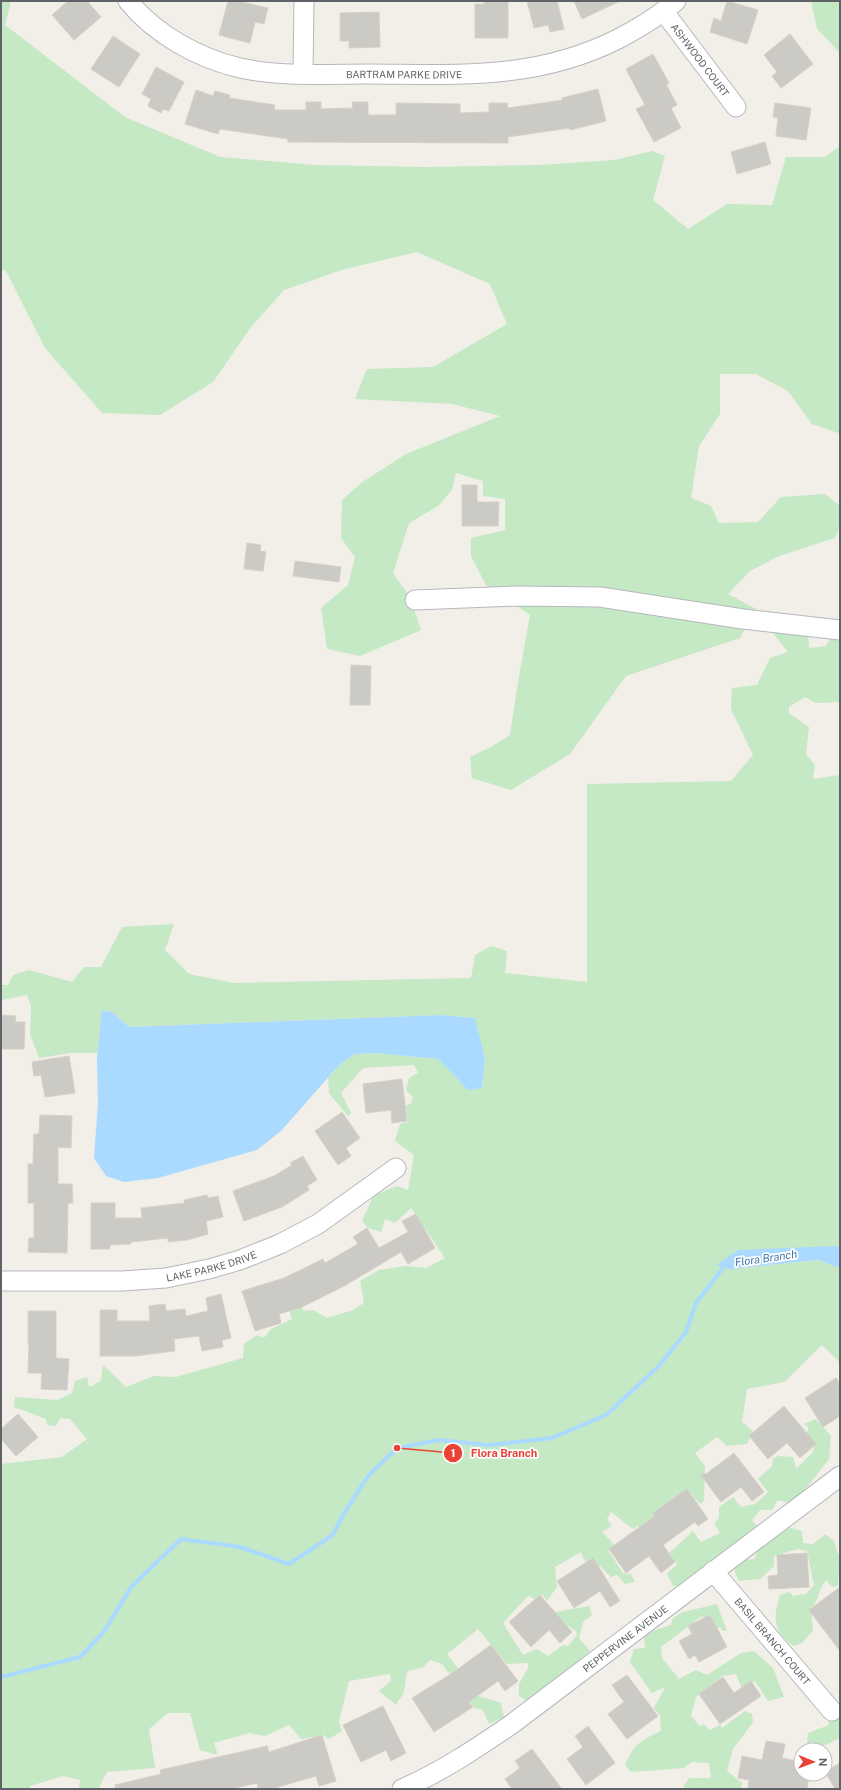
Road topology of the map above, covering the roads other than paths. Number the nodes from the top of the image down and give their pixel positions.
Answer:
1 (304, 1) edge
2 (130, 4) edge
3 (670, 7) edge
4 (303, 74) junction
5 (736, 108) dead end
6 (415, 600) dead end
7 (840, 630) edge
8 (396, 1168) dead end
9 (1, 1281) edge
10 (840, 1476) edge
11 (713, 1570) junction
12 (832, 1712) dead end
13 (402, 1789) edge

1 - 4 street
2 - 4 street, BARTRAM PARKE DRIVE
3 - 4 street, BARTRAM PARKE DRIVE
3 - 5 street, ASHWOOD COURT
6 - 7 street
8 - 9 street, LAKE PARKE DRIVE
10 - 11 street, PEPPERVINE AVENUE
11 - 12 street, BASIL BRANCH COURT
11 - 13 street, PEPPERVINE AVENUE

